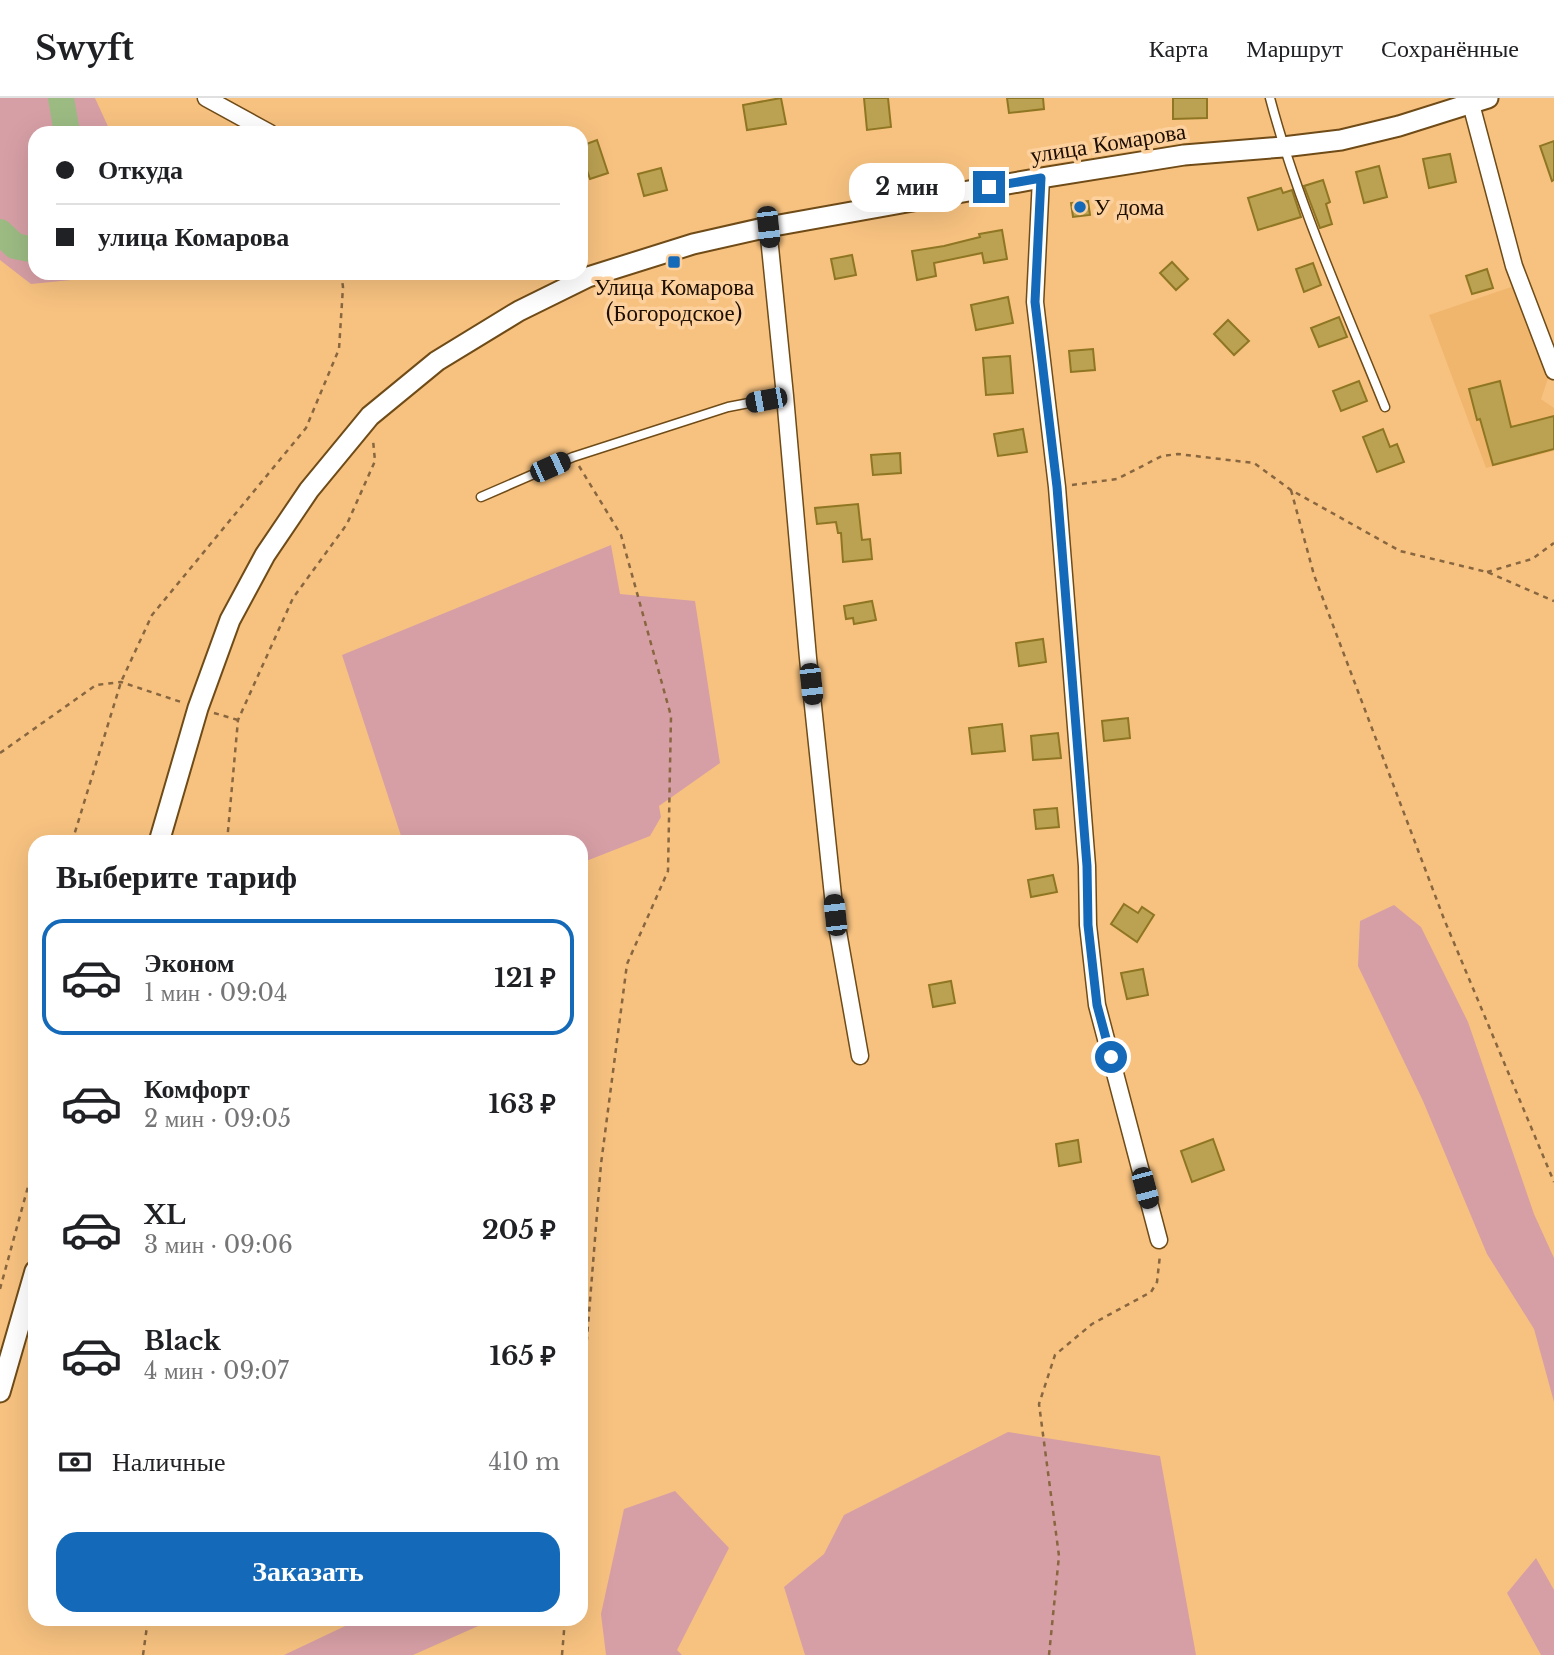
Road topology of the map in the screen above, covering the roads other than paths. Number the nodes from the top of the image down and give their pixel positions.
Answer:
1 (206, 98) edge
2 (1270, 98) edge
3 (1480, 101) edge
4 (257, 126) edge
5 (1283, 147) junction
6 (1041, 178) junction
7 (768, 227) junction
8 (588, 277) edge
9 (582, 280) edge
10 (1554, 371) edge
11 (785, 396) junction
12 (1385, 407) dead end
13 (481, 497) dead end
14 (161, 835) edge
15 (860, 1056) dead end
16 (1159, 1240) road end
17 (28, 1295) edge
18 (0, 1392) edge

1 - 4 street
2 - 5 lane
3 - 5 street, улица Комарова
3 - 10 street
5 - 6 street, улица Комарова
5 - 12 lane
6 - 7 street, улица Комарова
6 - 16 street
7 - 8 street, улица Комарова
7 - 11 street
9 - 14 street, улица Комарова
11 - 13 lane
11 - 15 street
17 - 18 street

